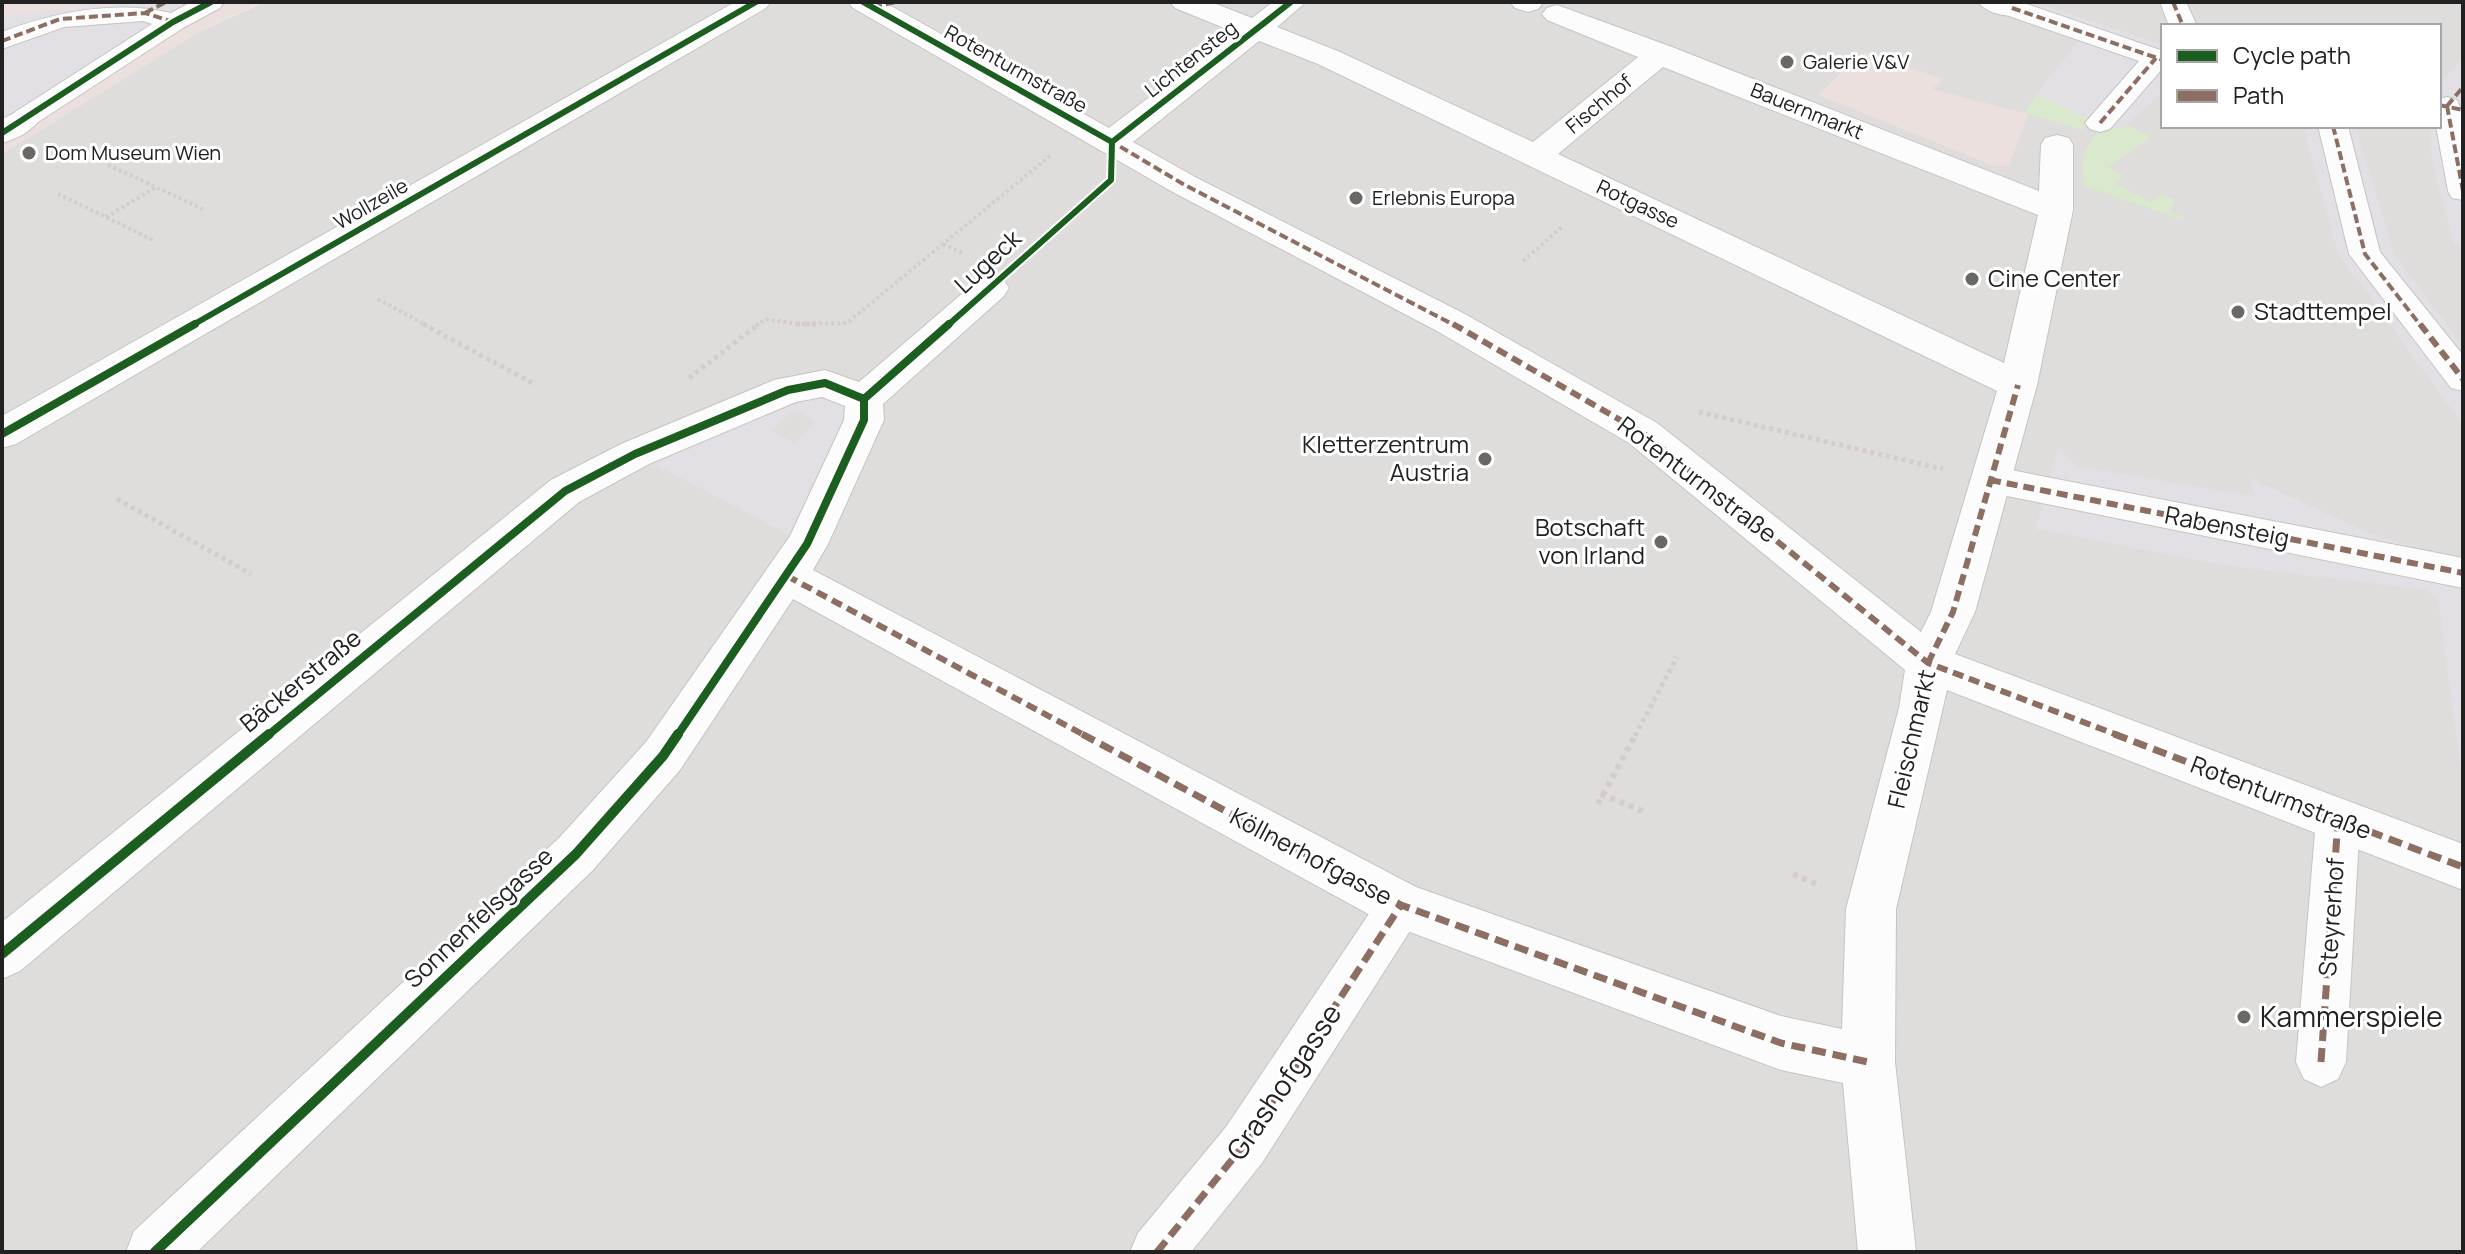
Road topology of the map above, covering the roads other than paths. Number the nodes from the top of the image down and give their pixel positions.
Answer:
1 (211, 2) edge
2 (756, 2) edge
3 (863, 2) edge
4 (1185, 2) edge
5 (1291, 2) edge
6 (2173, 2) edge
7 (2002, 5) edge
8 (1537, 6) edge
9 (161, 12) edge
10 (2182, 24) edge
11 (1255, 29) junction
12 (2, 41) edge
13 (1661, 53) junction
14 (2159, 59) edge
15 (2453, 102) edge
16 (2100, 123) dead end
17 (13, 126) edge
18 (2334, 128) edge
19 (1099, 134) junction
20 (2057, 145) dead end
21 (1537, 155) junction
22 (2463, 191) edge
23 (2056, 210) junction
24 (991, 288) dead end
25 (2463, 379) edge
26 (2018, 385) junction
27 (864, 399) junction
28 (2, 434) edge
29 (1990, 480) junction
30 (2463, 573) edge
31 (787, 576) junction
32 (1928, 663) junction
33 (2338, 820) junction
34 (2463, 867) edge
35 (1401, 905) junction
36 (2, 954) edge
37 (1868, 1062) junction
38 (2321, 1062) dead end
39 (155, 1252) edge
40 (1157, 1252) edge
41 (1887, 1252) edge

1 - 9 street
2 - 28 street, Wollzeile
3 - 19 street, Rotenturmstraße
4 - 11 street, Rotgasse
5 - 11 street, Lichtensteg
6 - 10 street
7 - 14 street
8 - 13 street, Bauernmarkt
9 - 12 street
9 - 17 street
11 - 19 street, Lichtensteg
11 - 21 street, Rotgasse
13 - 21 street, Fischhof
13 - 23 street, Bauernmarkt
14 - 16 street
15 - 22 street
18 - 25 street
19 - 32 street, Rotenturmstraße
20 - 23 street, Fleischmarkt
21 - 26 street, Rotgasse
23 - 26 street, Fleischmarkt
24 - 27 street, Lugeck
26 - 29 street, Fleischmarkt
27 - 31 street
27 - 36 street, Bäckerstraße
29 - 30 street, Rabensteig
29 - 32 street, Fleischmarkt
31 - 35 street, Köllnerhofgasse
31 - 39 street, Sonnenfelsgasse
32 - 33 street, Rotenturmstraße
32 - 37 street, Fleischmarkt
33 - 34 street, Rotenturmstraße
33 - 38 street, Steyrerhof
35 - 37 street, Köllnerhofgasse
35 - 40 street, Grashofgasse
37 - 41 street, Fleischmarkt

